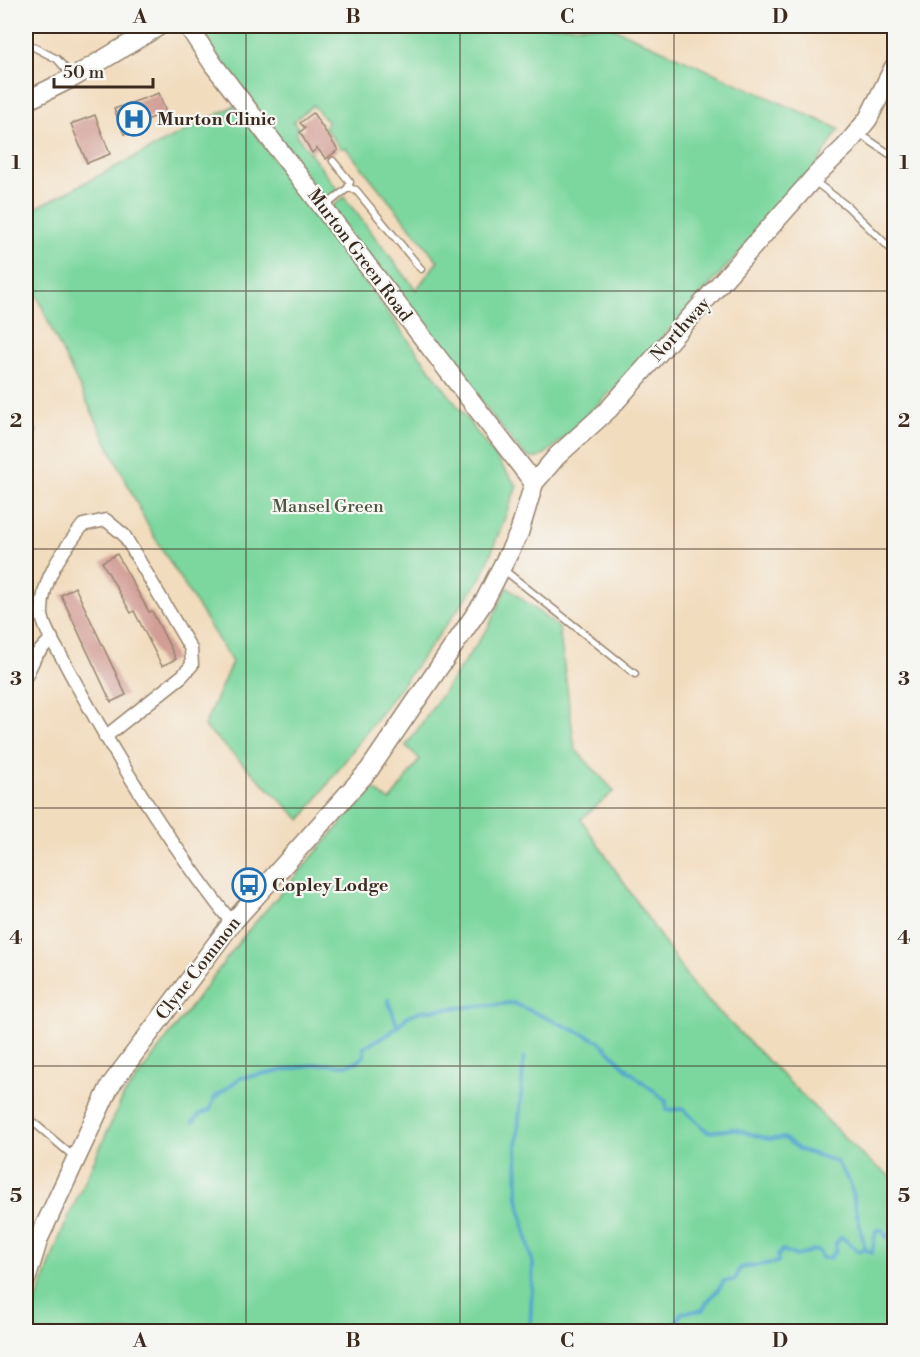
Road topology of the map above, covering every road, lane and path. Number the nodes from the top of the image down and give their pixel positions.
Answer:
1 (158, 26) edge
2 (188, 26) edge
3 (26, 43) edge
4 (894, 67) edge
5 (74, 78) junction
6 (26, 101) edge
7 (857, 132) junction
8 (894, 157) edge
9 (333, 161) dead end
10 (812, 180) junction
11 (348, 188) junction
12 (323, 207) junction
13 (894, 252) edge
14 (421, 269) dead end
15 (534, 483) junction
16 (501, 568) junction
17 (485, 600) joint
18 (52, 638) junction
19 (635, 674) dead end
20 (26, 676) edge
21 (105, 737) junction
22 (232, 922) junction
23 (26, 1116) edge
24 (76, 1158) junction
25 (26, 1280) edge

1 - 5 main road
2 - 12 main road, Murton Green Road
3 - 5 lane
4 - 7 main road, Northway
5 - 6 main road
7 - 8 lane
7 - 10 main road, Northway
9 - 11 lane
10 - 13 lane
10 - 15 main road, Northway
11 - 12 lane
11 - 14 lane
12 - 15 main road, Murton Green Road
15 - 16 main road, Northway
16 - 17 main road, Northway
16 - 19 lane
17 - 22 main road, Clyne Common
18 - 20 street
18 - 21 street
18 - 21 street
21 - 22 street
22 - 24 main road, Clyne Common
23 - 24 lane
24 - 25 main road, Clyne Common

